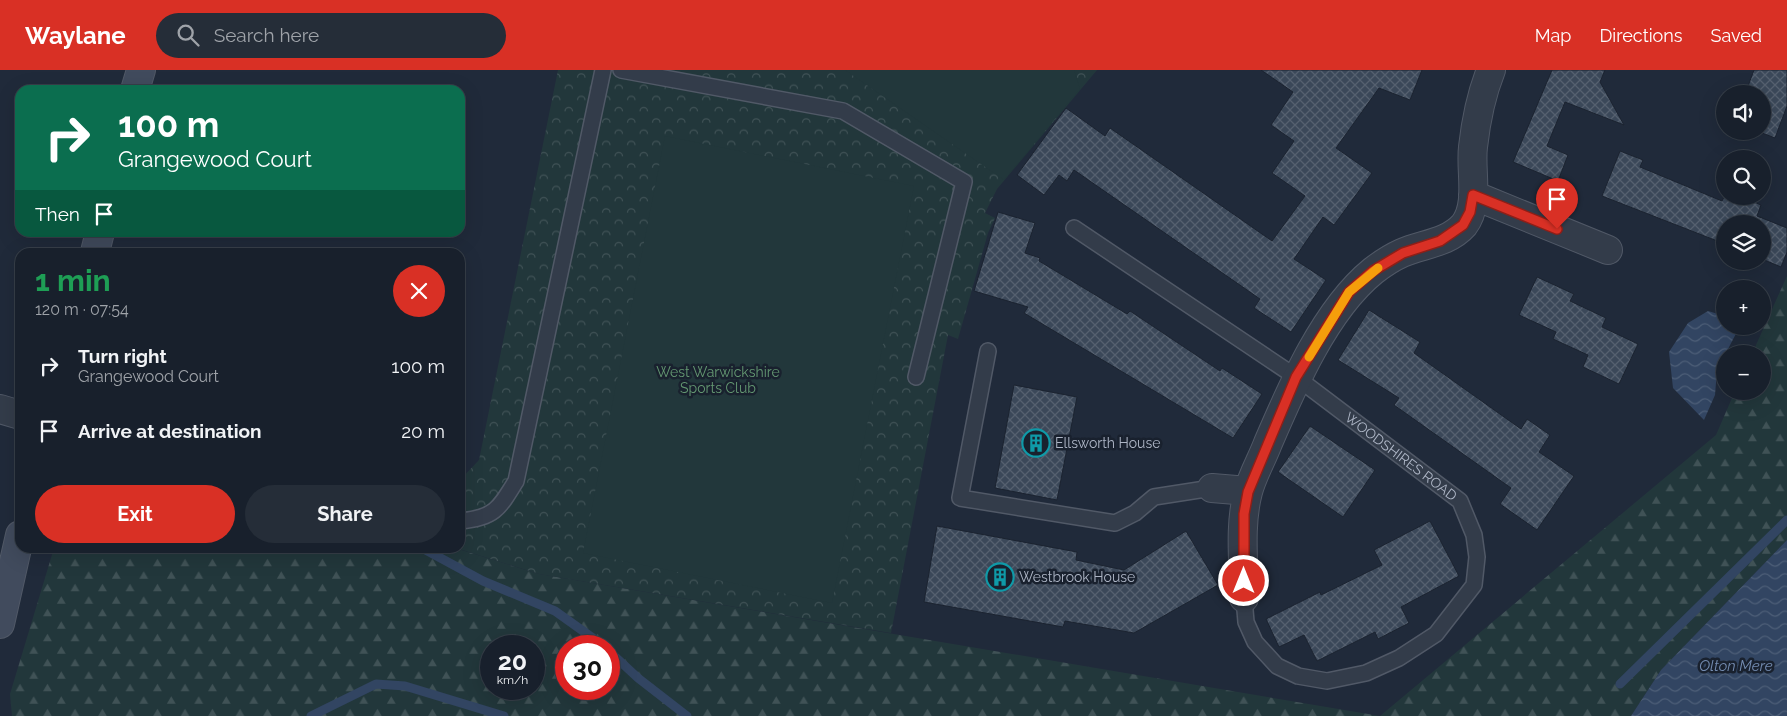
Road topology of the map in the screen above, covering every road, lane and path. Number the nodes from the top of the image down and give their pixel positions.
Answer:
1 (141, 70) edge
2 (603, 70) edge
3 (621, 70) edge
4 (1491, 70) edge
5 (136, 85) edge
6 (1473, 195) junction
7 (1074, 228) dead end
8 (1608, 250) dead end
9 (988, 351) dead end
10 (916, 377) dead end
11 (1296, 377) junction
12 (0, 410) edge
13 (15, 414) edge
14 (1212, 488) joint
15 (1248, 492) junction
16 (465, 521) edge
17 (16, 553) edge
18 (1244, 598) joint
19 (0, 624) edge

1 - 5 street
2 - 16 lane
3 - 10 lane
4 - 6 street, WOODSHIRES ROAD
6 - 8 street
6 - 11 street, WOODSHIRES ROAD
7 - 11 lane, WOODSHIRES ROAD
9 - 14 lane
11 - 15 street, WOODSHIRES ROAD
11 - 18 lane, WOODSHIRES ROAD
12 - 13 street
14 - 15 street
15 - 18 street, WOODSHIRES ROAD
17 - 19 street

